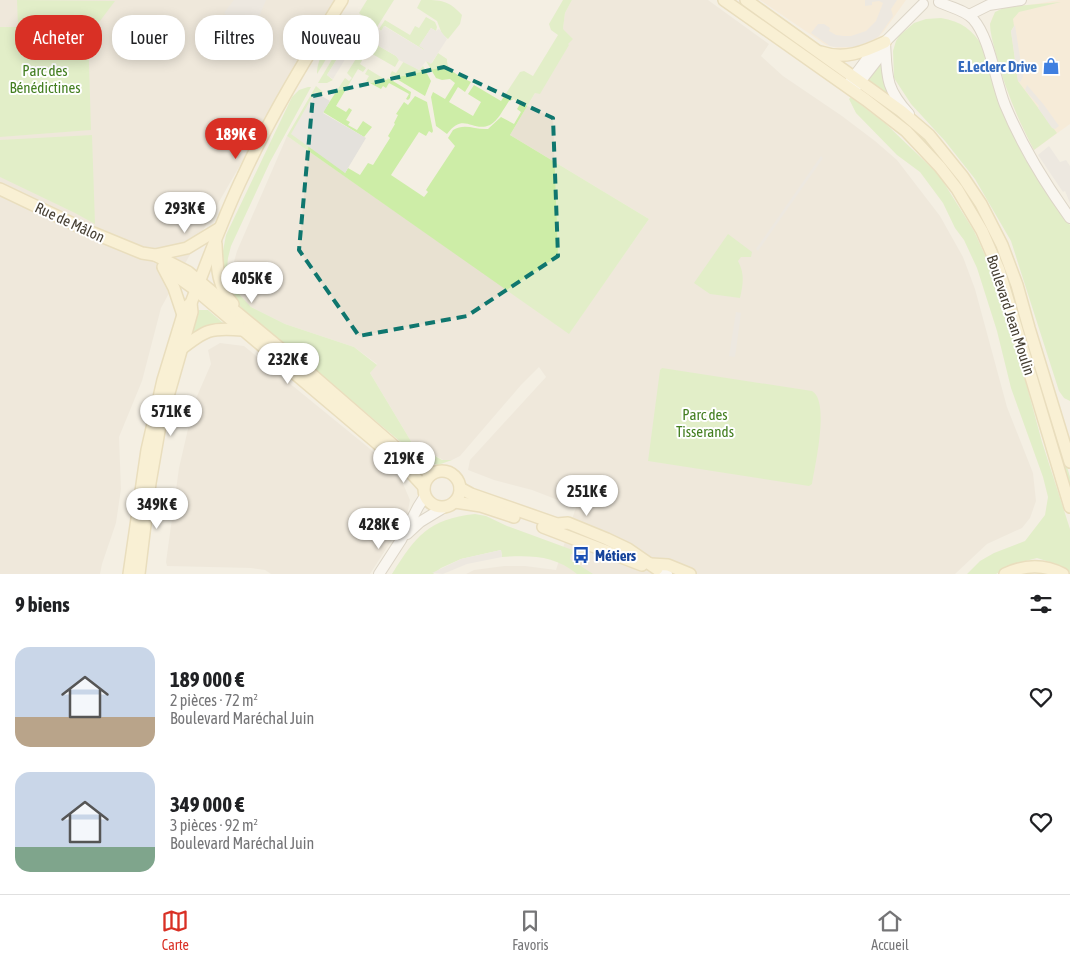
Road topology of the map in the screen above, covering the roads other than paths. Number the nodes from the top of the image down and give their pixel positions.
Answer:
1 (342, 0) edge
2 (724, 0) edge
3 (746, 0) edge
4 (1021, 0) edge
5 (939, 1) edge
6 (921, 2) edge
7 (969, 15) junction
8 (885, 42) junction
9 (817, 51) junction
10 (854, 84) junction
11 (928, 135) junction
12 (0, 190) edge
13 (1070, 218) edge
14 (221, 227) junction
15 (216, 239) junction
16 (142, 253) junction
17 (154, 255) junction
18 (162, 266) junction
19 (198, 285) junction
20 (191, 303) junction
21 (182, 315) junction
22 (242, 330) junction
23 (180, 350) junction
24 (297, 362) junction
25 (1070, 462) edge
26 (432, 474) junction
27 (460, 488) junction
28 (424, 492) junction
29 (455, 502) junction
30 (1070, 507) edge
31 (443, 508) junction
32 (401, 540) junction
33 (654, 569) edge
34 (129, 574) edge
35 (139, 574) edge
36 (378, 574) edge
37 (690, 574) edge
38 (1005, 574) edge
39 (1063, 574) edge

1 - 14 main road
2 - 10 main road, Boulevard Jean Moulin
3 - 9 main road
4 - 7 street
5 - 6 street
5 - 7 street
6 - 8 street
7 - 13 street
8 - 9 main road
8 - 10 street
8 - 11 street
9 - 10 main road
10 - 11 main road
10 - 30 main road, Boulevard Jean Moulin
11 - 25 main road
12 - 16 main road, Rue de Mâlon
14 - 15 main road
14 - 17 main road
15 - 19 main road
15 - 24 main road
16 - 17 main road, Rue de Mâlon
16 - 18 main road, Rue de Mâlon
17 - 19 main road, Rue de Mâlon
18 - 19 main road, Rue de Mâlon
18 - 21 main road
19 - 20 main road
19 - 22 main road
19 - 24 main road
20 - 21 main road
20 - 23 main road
21 - 34 main road
22 - 23 main road
22 - 28 main road
23 - 35 main road
24 - 26 main road
26 - 27 main road
26 - 28 main road
27 - 29 main road
27 - 33 main road
28 - 31 main road
28 - 32 street
29 - 31 main road
29 - 33 main road
31 - 32 street
32 - 36 street
33 - 37 main road
38 - 39 main road

